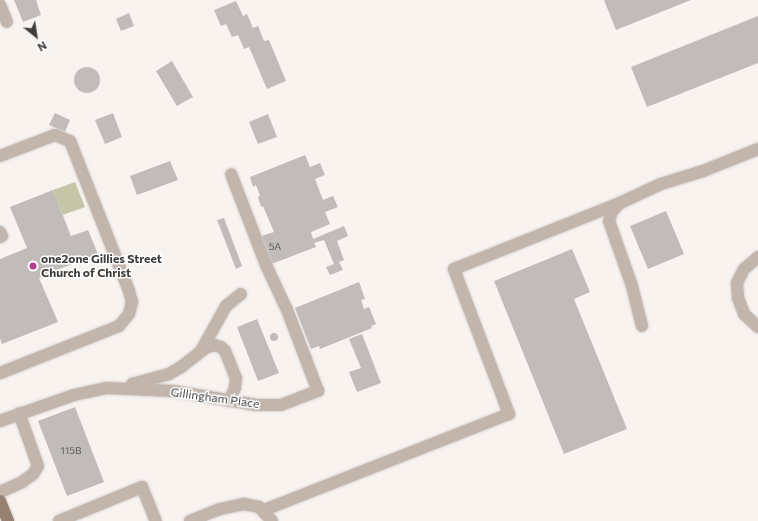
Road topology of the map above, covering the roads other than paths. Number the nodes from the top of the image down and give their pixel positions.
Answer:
1 (0, 5) edge
2 (7, 22) dead end
3 (758, 149) edge
4 (0, 156) edge
5 (232, 174) dead end
6 (620, 203) junction
7 (0, 232) edge
8 (0, 237) edge
9 (758, 257) edge
10 (241, 294) dead end
11 (642, 326) dead end
12 (758, 327) edge
13 (201, 351) junction
14 (0, 373) edge
15 (117, 388) junction
16 (229, 401) junction
17 (20, 413) junction
18 (0, 421) edge
19 (0, 492) edge
20 (0, 501) edge
21 (259, 508) junction
22 (8, 521) edge
23 (59, 521) edge
24 (156, 521) edge
25 (190, 521) edge
26 (272, 521) edge

1 - 2 street
3 - 6 street
4 - 14 street
5 - 16 street, Gillingham Place
6 - 11 street
6 - 21 street
7 - 8 street
9 - 12 street
10 - 13 street
13 - 15 street
13 - 16 street
15 - 16 street, Gillingham Place
15 - 17 street, Gillingham Place
17 - 18 street, Gillingham Place
17 - 19 street
20 - 22 main road
21 - 25 street
21 - 26 street
23 - 24 street

